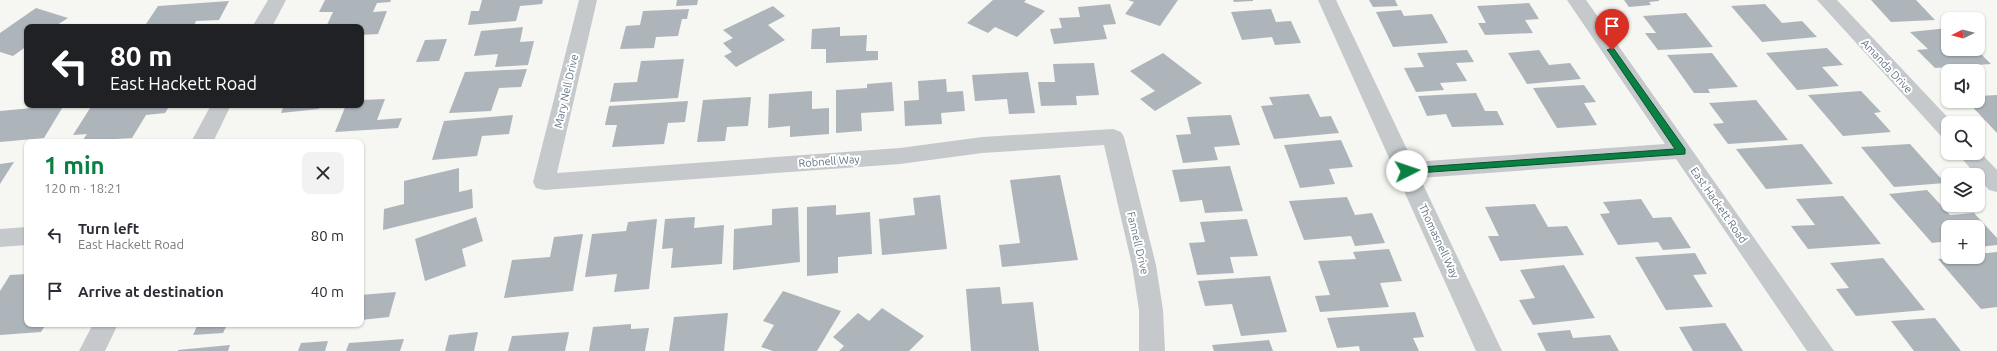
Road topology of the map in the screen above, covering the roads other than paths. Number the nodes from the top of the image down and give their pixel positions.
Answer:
1 (277, 0) edge
2 (588, 0) edge
3 (1327, 0) edge
4 (1576, 0) edge
5 (1826, 0) edge
6 (264, 24) edge
7 (219, 108) edge
8 (1941, 123) edge
9 (1113, 137) joint
10 (204, 139) edge
11 (1682, 151) junction
12 (1975, 160) edge
13 (1407, 171) junction
14 (1995, 180) edge
15 (544, 182) joint
16 (24, 236) edge
17 (0, 238) edge
18 (104, 327) edge
19 (92, 351) edge
20 (1152, 351) edge
21 (1489, 351) edge
22 (1821, 351) edge

1 - 6 street
2 - 15 street, Mary Nell Drive
3 - 13 street, Thomasnell Way
4 - 11 street, East Hackett Road
5 - 8 street, Amanda Drive
7 - 10 street
9 - 15 street, Robnell Way
9 - 20 street, Fannell Drive
11 - 13 street
11 - 22 street, East Hackett Road
12 - 14 street
13 - 21 street, Thomasnell Way
16 - 17 street
18 - 19 street

